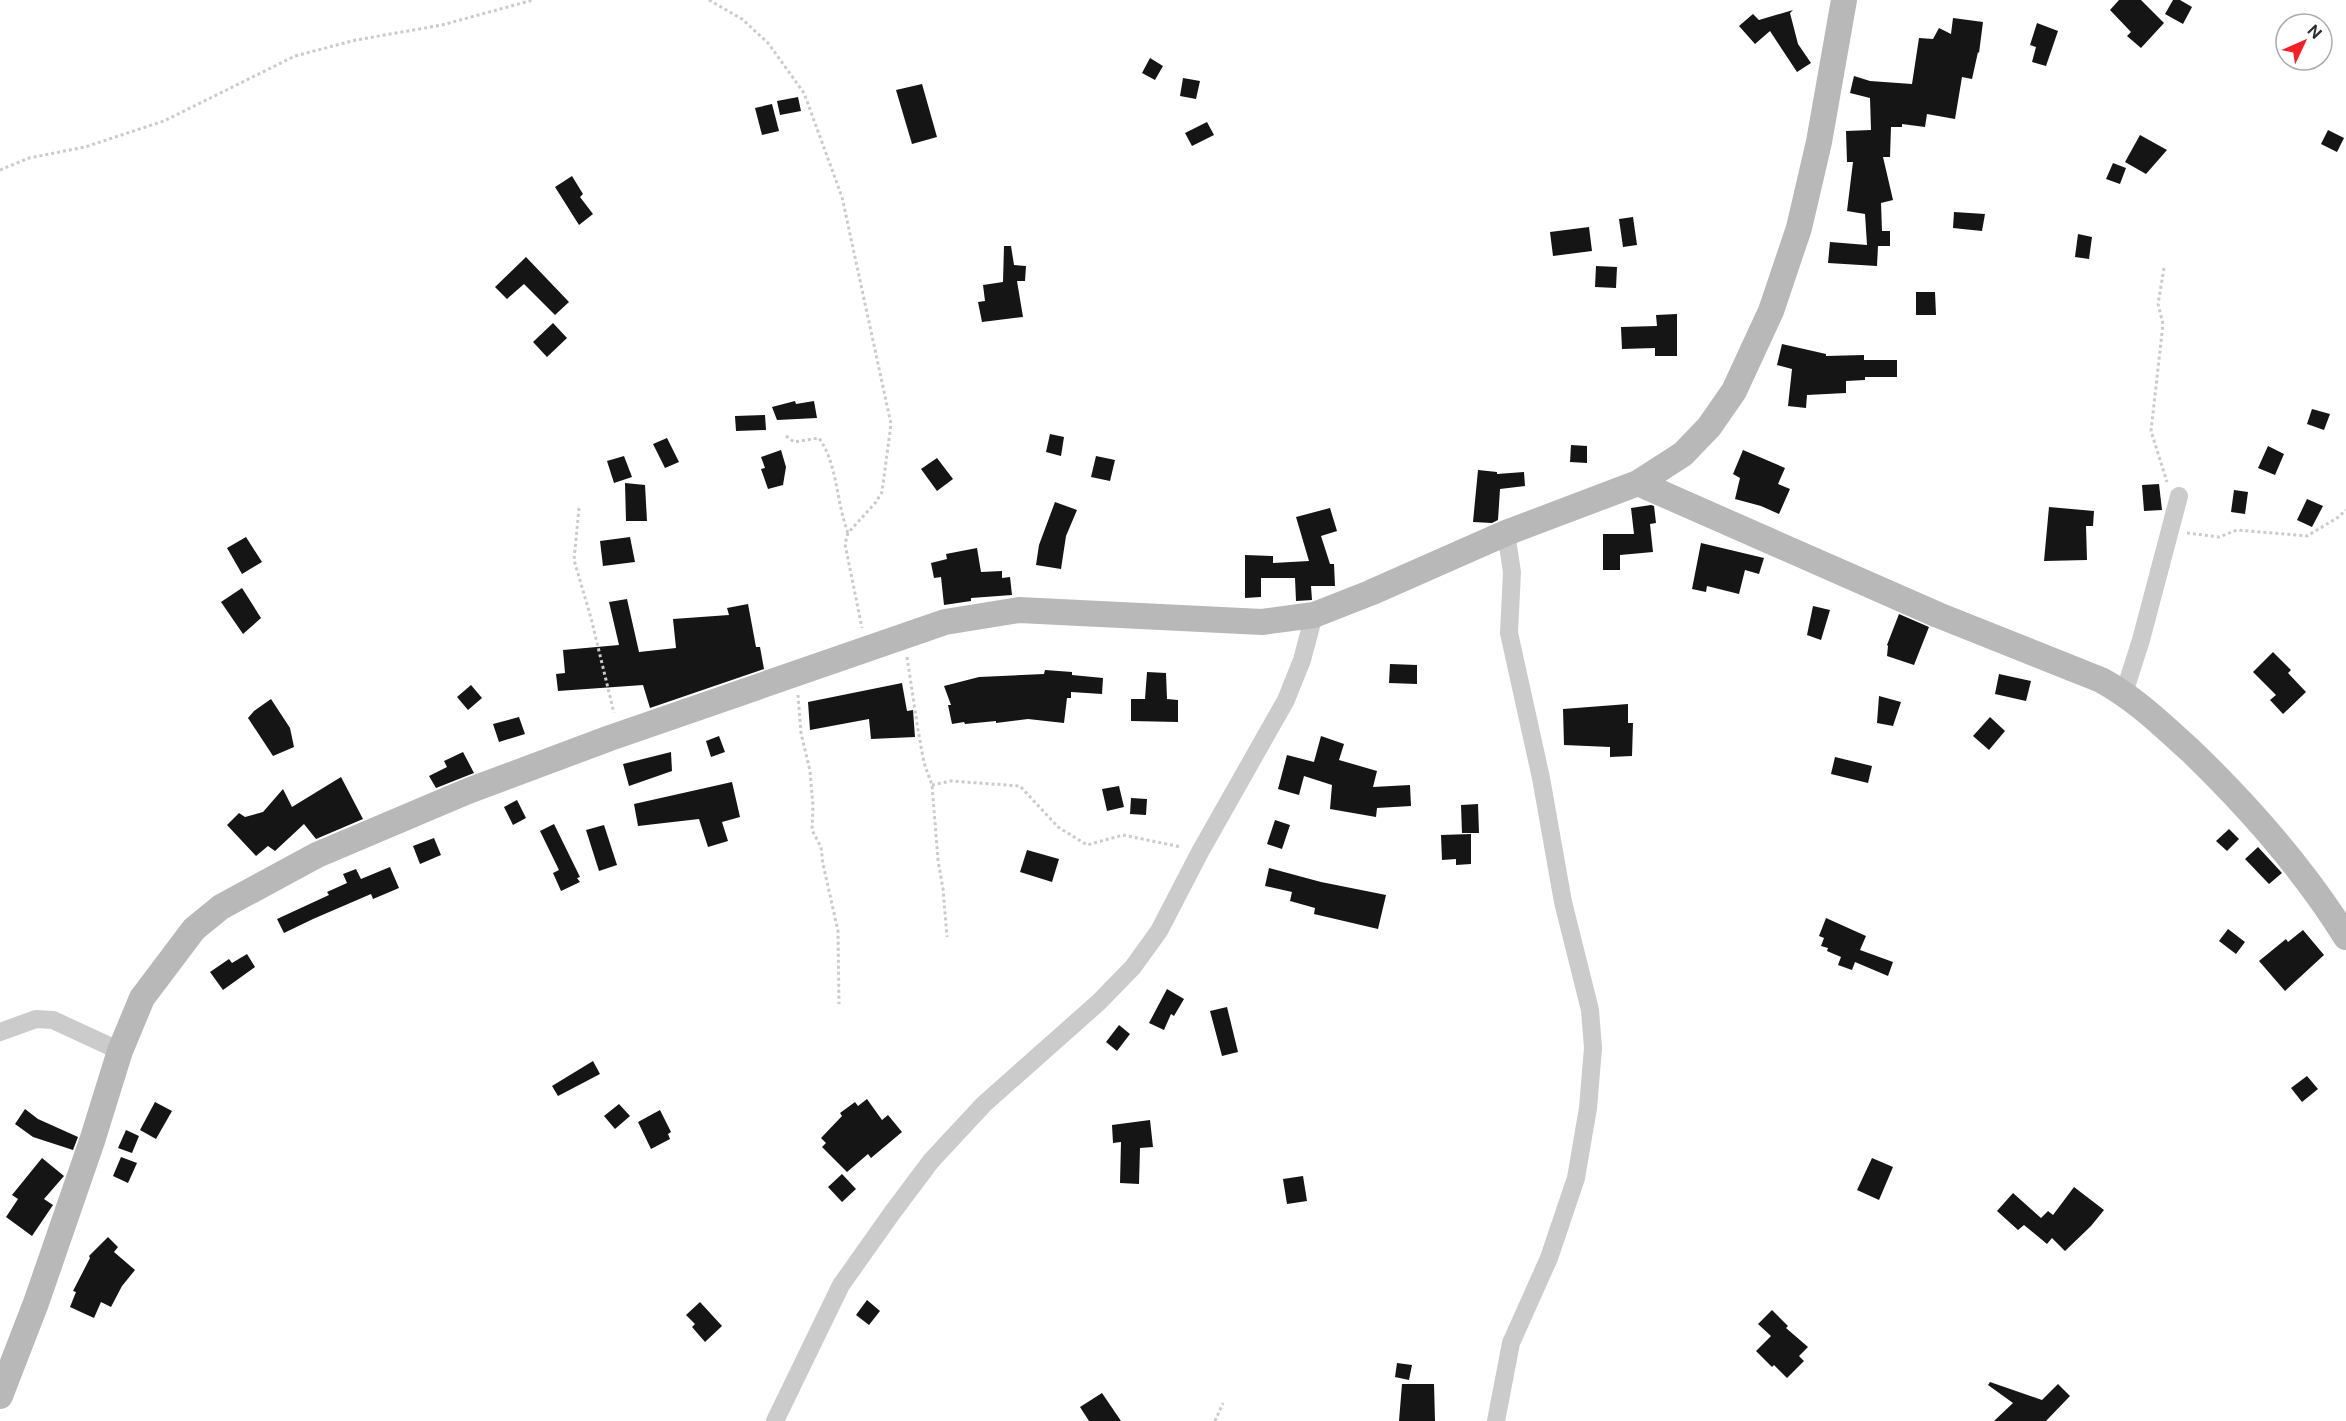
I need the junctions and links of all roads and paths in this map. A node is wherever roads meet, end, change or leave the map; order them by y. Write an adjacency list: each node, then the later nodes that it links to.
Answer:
1 (533, 0): 4 (path)
2 (710, 0): 12 (path)
3 (1844, 0): 7 (main road)
4 (0, 170)
5 (2164, 268): 8 (path)
6 (786, 436): 12 (path)
7 (1638, 483): 13 (main road); 18 (main road)
8 (2178, 501): 11 (street)
9 (579, 508): 19 (path)
10 (2346, 510): 11 (path)
11 (2170, 531): 18 (street)
12 (848, 533): 16 (path)
13 (1506, 533): 14 (main road); 31 (street)
14 (1314, 615): 15 (main road); 21 (street)
15 (905, 637): 16 (main road); 20 (path)
16 (867, 651): 17 (main road)
17 (796, 675): 19 (main road); 24 (path)
18 (2124, 693): 23 (main road)
19 (610, 738): 26 (main road)
20 (932, 785): 21 (path); 22 (path)
21 (1200, 852): 29 (street)
22 (947, 937)
23 (2346, 938)
24 (839, 1004)
25 (0, 1032): 26 (street)
26 (120, 1051): 27 (main road)
27 (0, 1396)
28 (1223, 1403): 30 (path)
29 (775, 1421)
30 (1215, 1421)
31 (1496, 1421)

